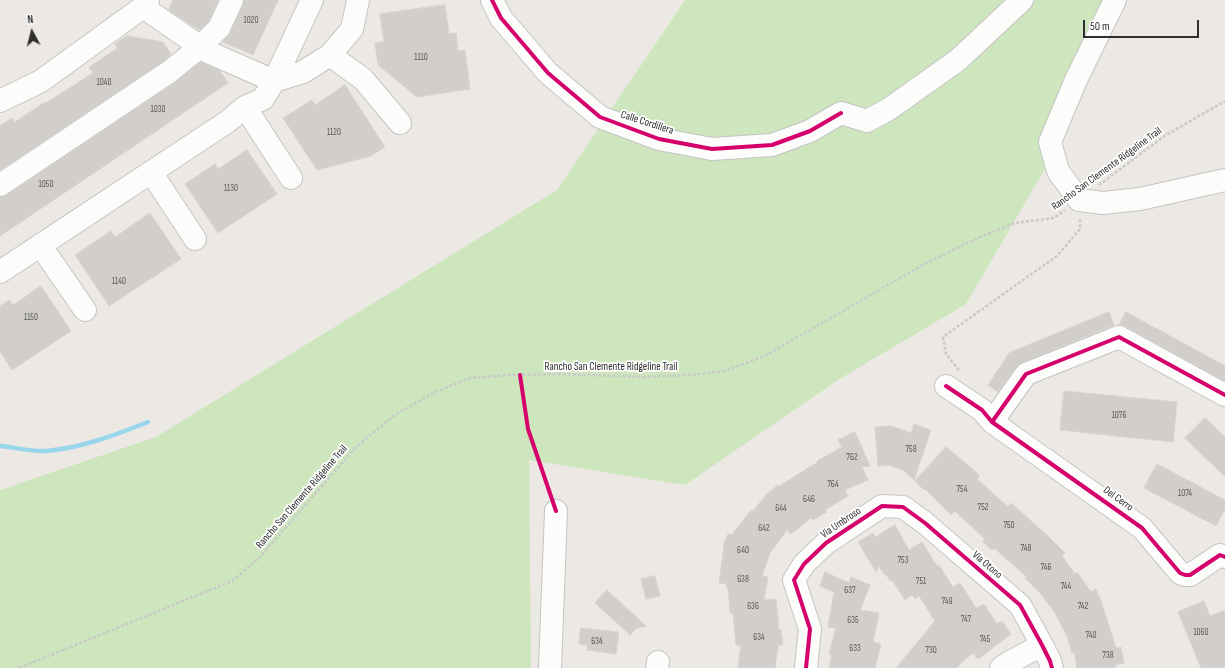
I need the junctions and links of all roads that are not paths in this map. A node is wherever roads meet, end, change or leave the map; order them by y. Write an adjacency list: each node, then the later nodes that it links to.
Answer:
1 (232, 0): 8 (street)
2 (312, 0): 10 (street)
3 (358, 0): 9 (street)
4 (492, 0): 5 (street, Calle Cordillera)
5 (1022, 0)
6 (1114, 0): 16 (street)
7 (146, 4): 8 (street); 11 (street)
8 (200, 47): 10 (street); 17 (street)
9 (330, 55): 10 (street); 13 (street)
10 (274, 81): 12 (street)
11 (0, 101)
12 (245, 107): 14 (street); 15 (street)
13 (400, 123)
14 (151, 172): 18 (street); 19 (street)
15 (292, 178)
16 (1225, 180)
17 (0, 185)
18 (195, 239)
19 (40, 245): 20 (street); 21 (street)
20 (0, 272)
21 (85, 310)
22 (952, 378): 24 (street, Del Cerro)
23 (1225, 396): 24 (street)
24 (992, 422): 27 (street, Del Cerro)
25 (882, 506): 28 (street, Via Otono); 30 (street, Via Umbroso)
26 (556, 510): 29 (street)
27 (1225, 557)
28 (1042, 645): 31 (street); 32 (street, Via Otono)
29 (550, 668)
30 (806, 668)
31 (1001, 668)
32 (1052, 668)

